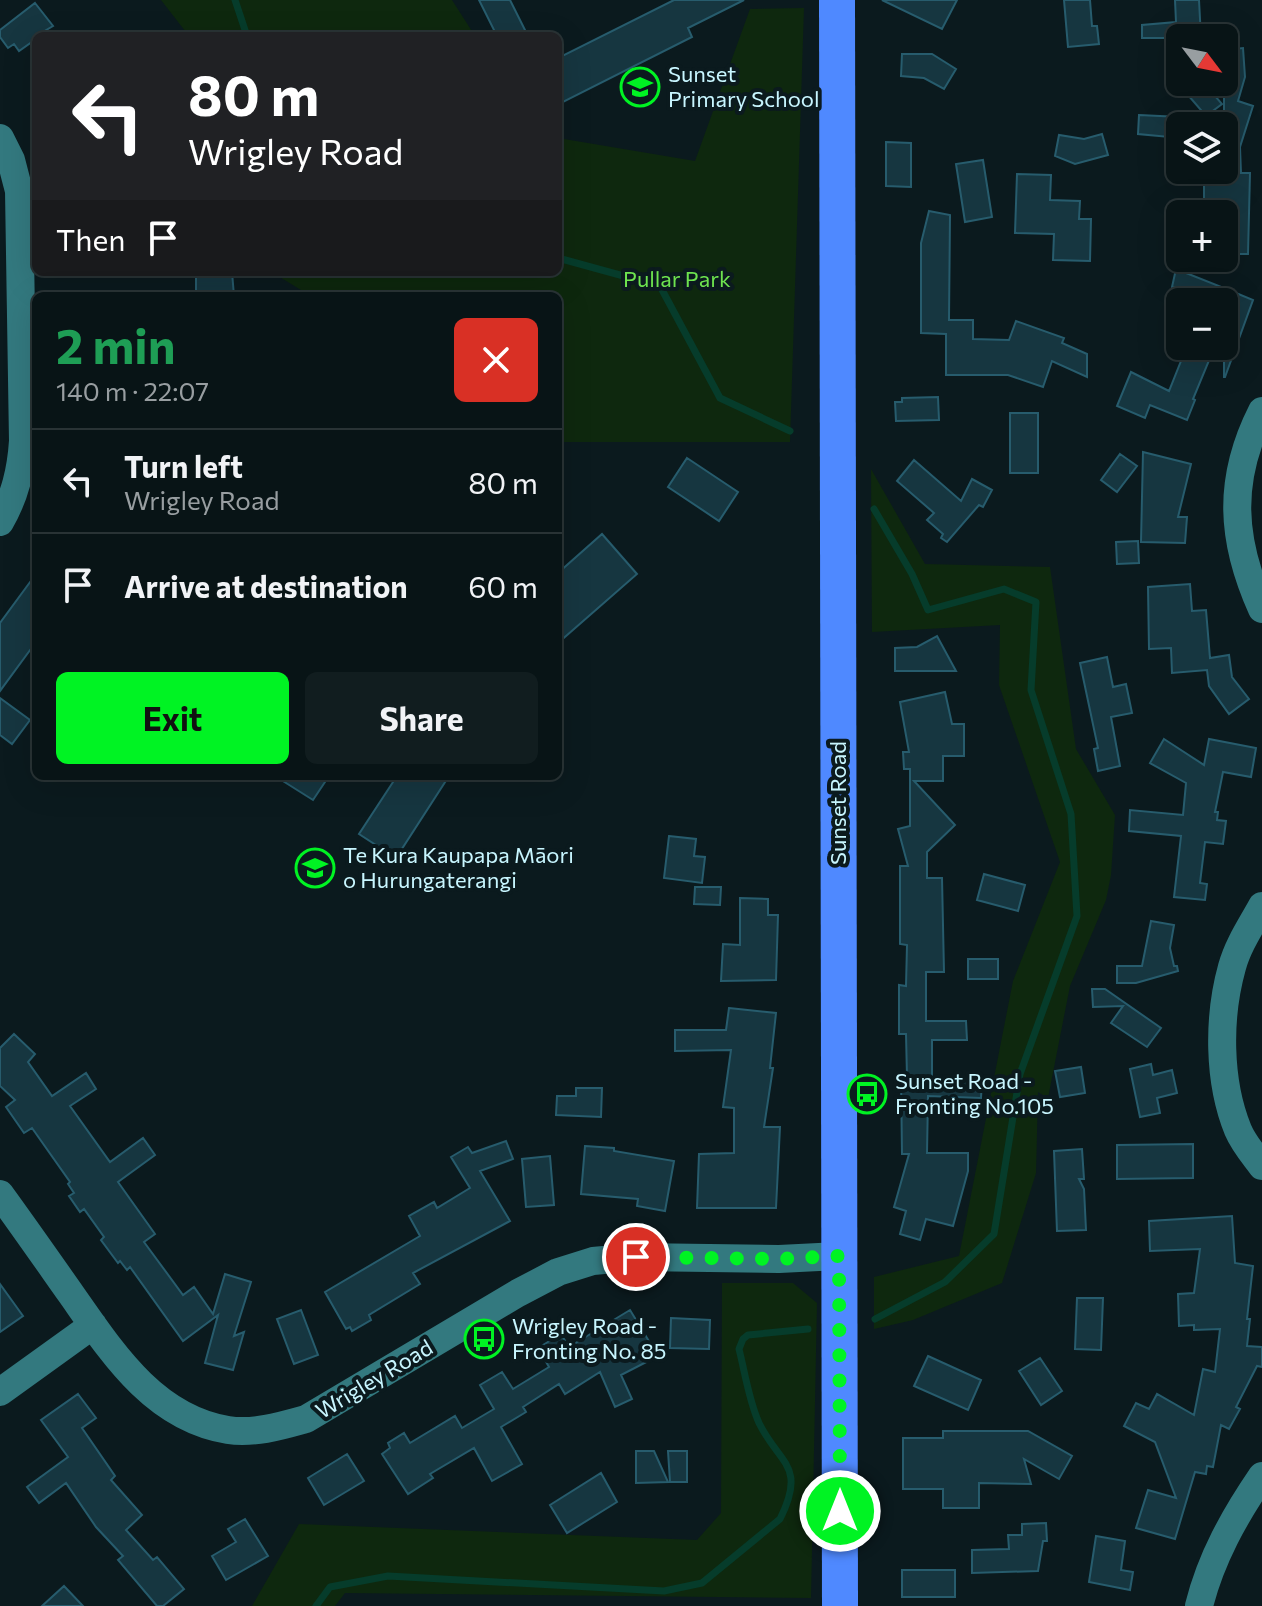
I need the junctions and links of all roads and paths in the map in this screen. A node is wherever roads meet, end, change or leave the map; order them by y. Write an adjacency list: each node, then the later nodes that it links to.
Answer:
1 (837, 0): 9 (main road, Sunset Road)
2 (0, 138): 4 (street)
3 (1262, 411): 5 (street)
4 (0, 522)
5 (1262, 609)
6 (1262, 906): 7 (street)
7 (1262, 1166)
8 (0, 1194): 10 (street, Wrigley Road)
9 (839, 1256): 10 (street, Wrigley Road); 13 (main road, Sunset Road)
10 (93, 1325): 11 (street)
11 (0, 1392)
12 (1262, 1476): 14 (street)
13 (840, 1606)
14 (1199, 1606)

